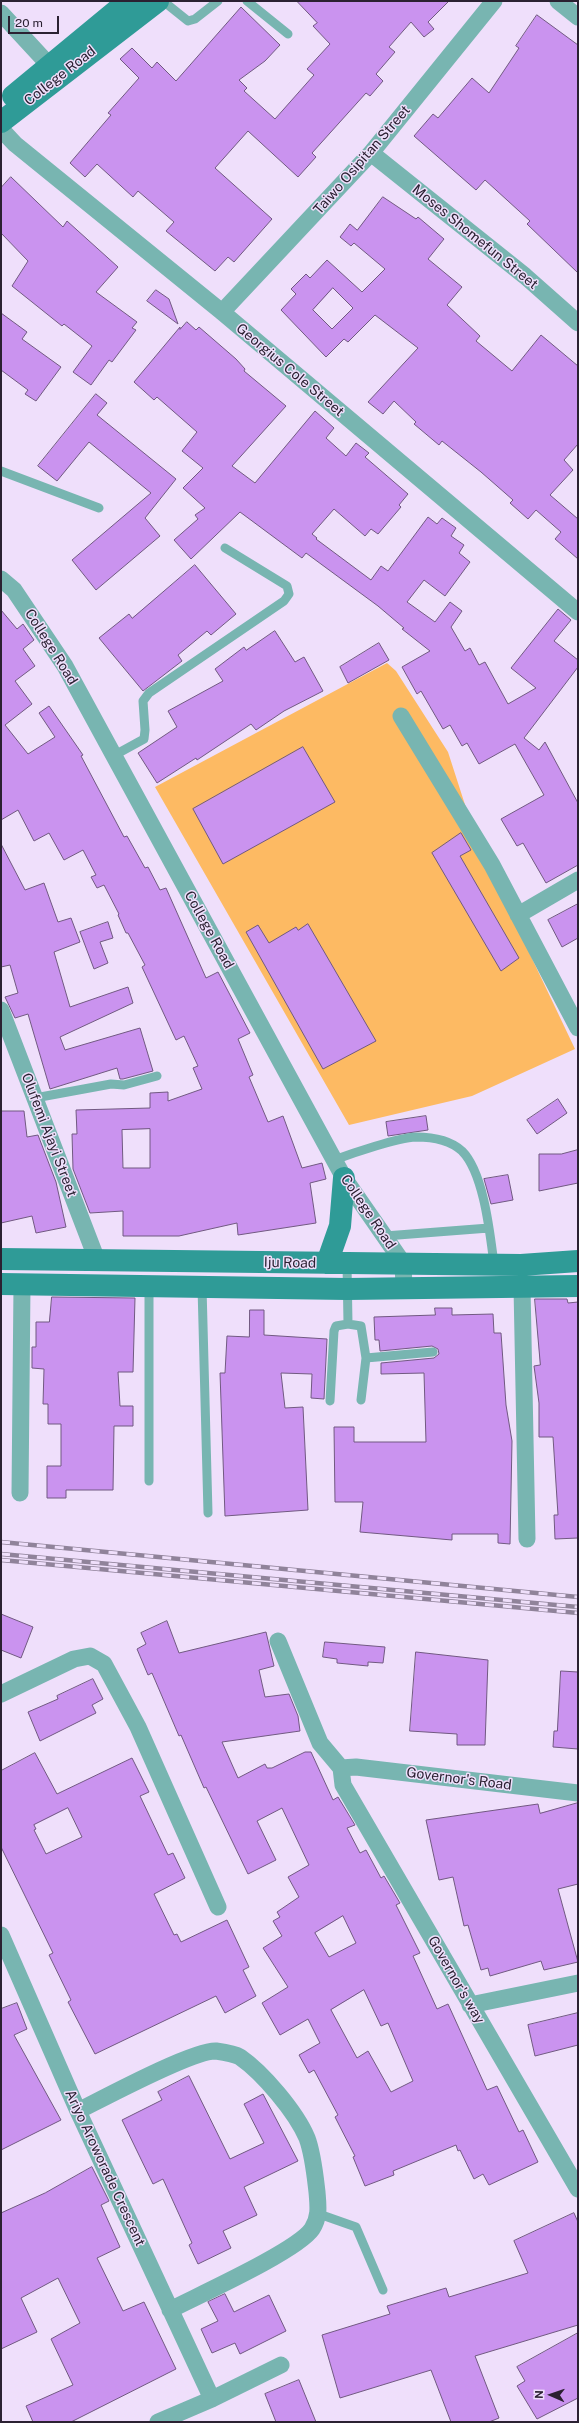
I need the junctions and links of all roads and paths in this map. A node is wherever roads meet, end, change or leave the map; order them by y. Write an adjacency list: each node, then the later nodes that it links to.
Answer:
1 (128, 1): 11 (main road, College Road)
2 (158, 1): 13 (main road, College Road)
3 (163, 1): 4 (lane)
4 (218, 1)
5 (247, 1): 10 (lane)
6 (494, 1): 15 (street, Taiwo Osipitan Street)
7 (558, 1): 9 (street)
8 (1, 13): 11 (street)
9 (578, 17)
10 (288, 34)
11 (49, 65): 12 (main road, College Road)
12 (1, 106)
13 (1, 122)
14 (1, 129): 16 (street, Georgius Cole Street)
15 (372, 153): 16 (street, Taiwo Osipitan Street); 17 (street, Moses Shomefun Street)
16 (222, 312): 22 (street, Georgius Cole Street)
17 (578, 323)
18 (1, 471): 19 (lane)
19 (99, 508)
20 (225, 548): 24 (lane)
21 (1, 579): 24 (street, College Road)
22 (578, 612)
23 (400, 716): 26 (street)
24 (113, 756): 31 (street, College Road)
25 (578, 880): 26 (street)
26 (518, 915): 28 (street)
27 (1, 1010): 30 (street, Olufemi Ajayi Street)
28 (578, 1028)
29 (157, 1076): 30 (lane)
30 (35, 1098): 35 (street, Olufemi Ajayi Street)
31 (339, 1169): 32 (lane); 33 (street, College Road); 37 (main road)
32 (489, 1228): 33 (lane); 39 (lane)
33 (385, 1236): 38 (street, College Road)
34 (1, 1259): 35 (main road, Iju Road)
35 (97, 1260): 37 (main road, Iju Road)
36 (578, 1261): 39 (main road, Iju Road)
37 (337, 1263): 38 (main road, Iju Road); 47 (lane)
38 (402, 1263): 39 (main road, Iju Road); 45 (street, College Road)
39 (494, 1264)
40 (1, 1284): 41 (main road, Iju Road)
41 (22, 1285): 42 (main road, Iju Road); 54 (street)
42 (149, 1286): 44 (main road, Iju Road); 53 (lane)
43 (578, 1286): 46 (main road, Iju Road)
44 (202, 1287): 47 (main road, Iju Road); 55 (lane)
45 (404, 1287): 46 (main road, Iju Road); 47 (main road, Iju Road)
46 (522, 1287): 56 (street)
47 (347, 1289): 48 (lane)
48 (348, 1324): 50 (lane); 51 (lane)
49 (433, 1352): 50 (lane)
50 (366, 1358): 52 (lane)
51 (330, 1400)
52 (361, 1400)
53 (149, 1481)
54 (20, 1493)
55 (208, 1513)
56 (527, 1539)
57 (278, 1641): 59 (street)
58 (1, 1694): 61 (street)
59 (341, 1768): 60 (street, Governor's Road); 64 (street, Governor's way)
60 (578, 1793)
61 (218, 1907)
62 (1, 1935): 65 (street, Ariyo Aroworade Crescent)
63 (578, 1983): 64 (street)
64 (470, 2005): 66 (street, Governor's way)
65 (78, 2111): 67 (street); 69 (street, Ariyo Aroworade Crescent)
66 (578, 2189)
67 (319, 2214): 68 (lane); 69 (street)
68 (383, 2290)
69 (170, 2310): 71 (street, Ariyo Aroworade Crescent)
70 (281, 2365): 71 (street)
71 (212, 2399): 72 (street)
72 (158, 2422)

